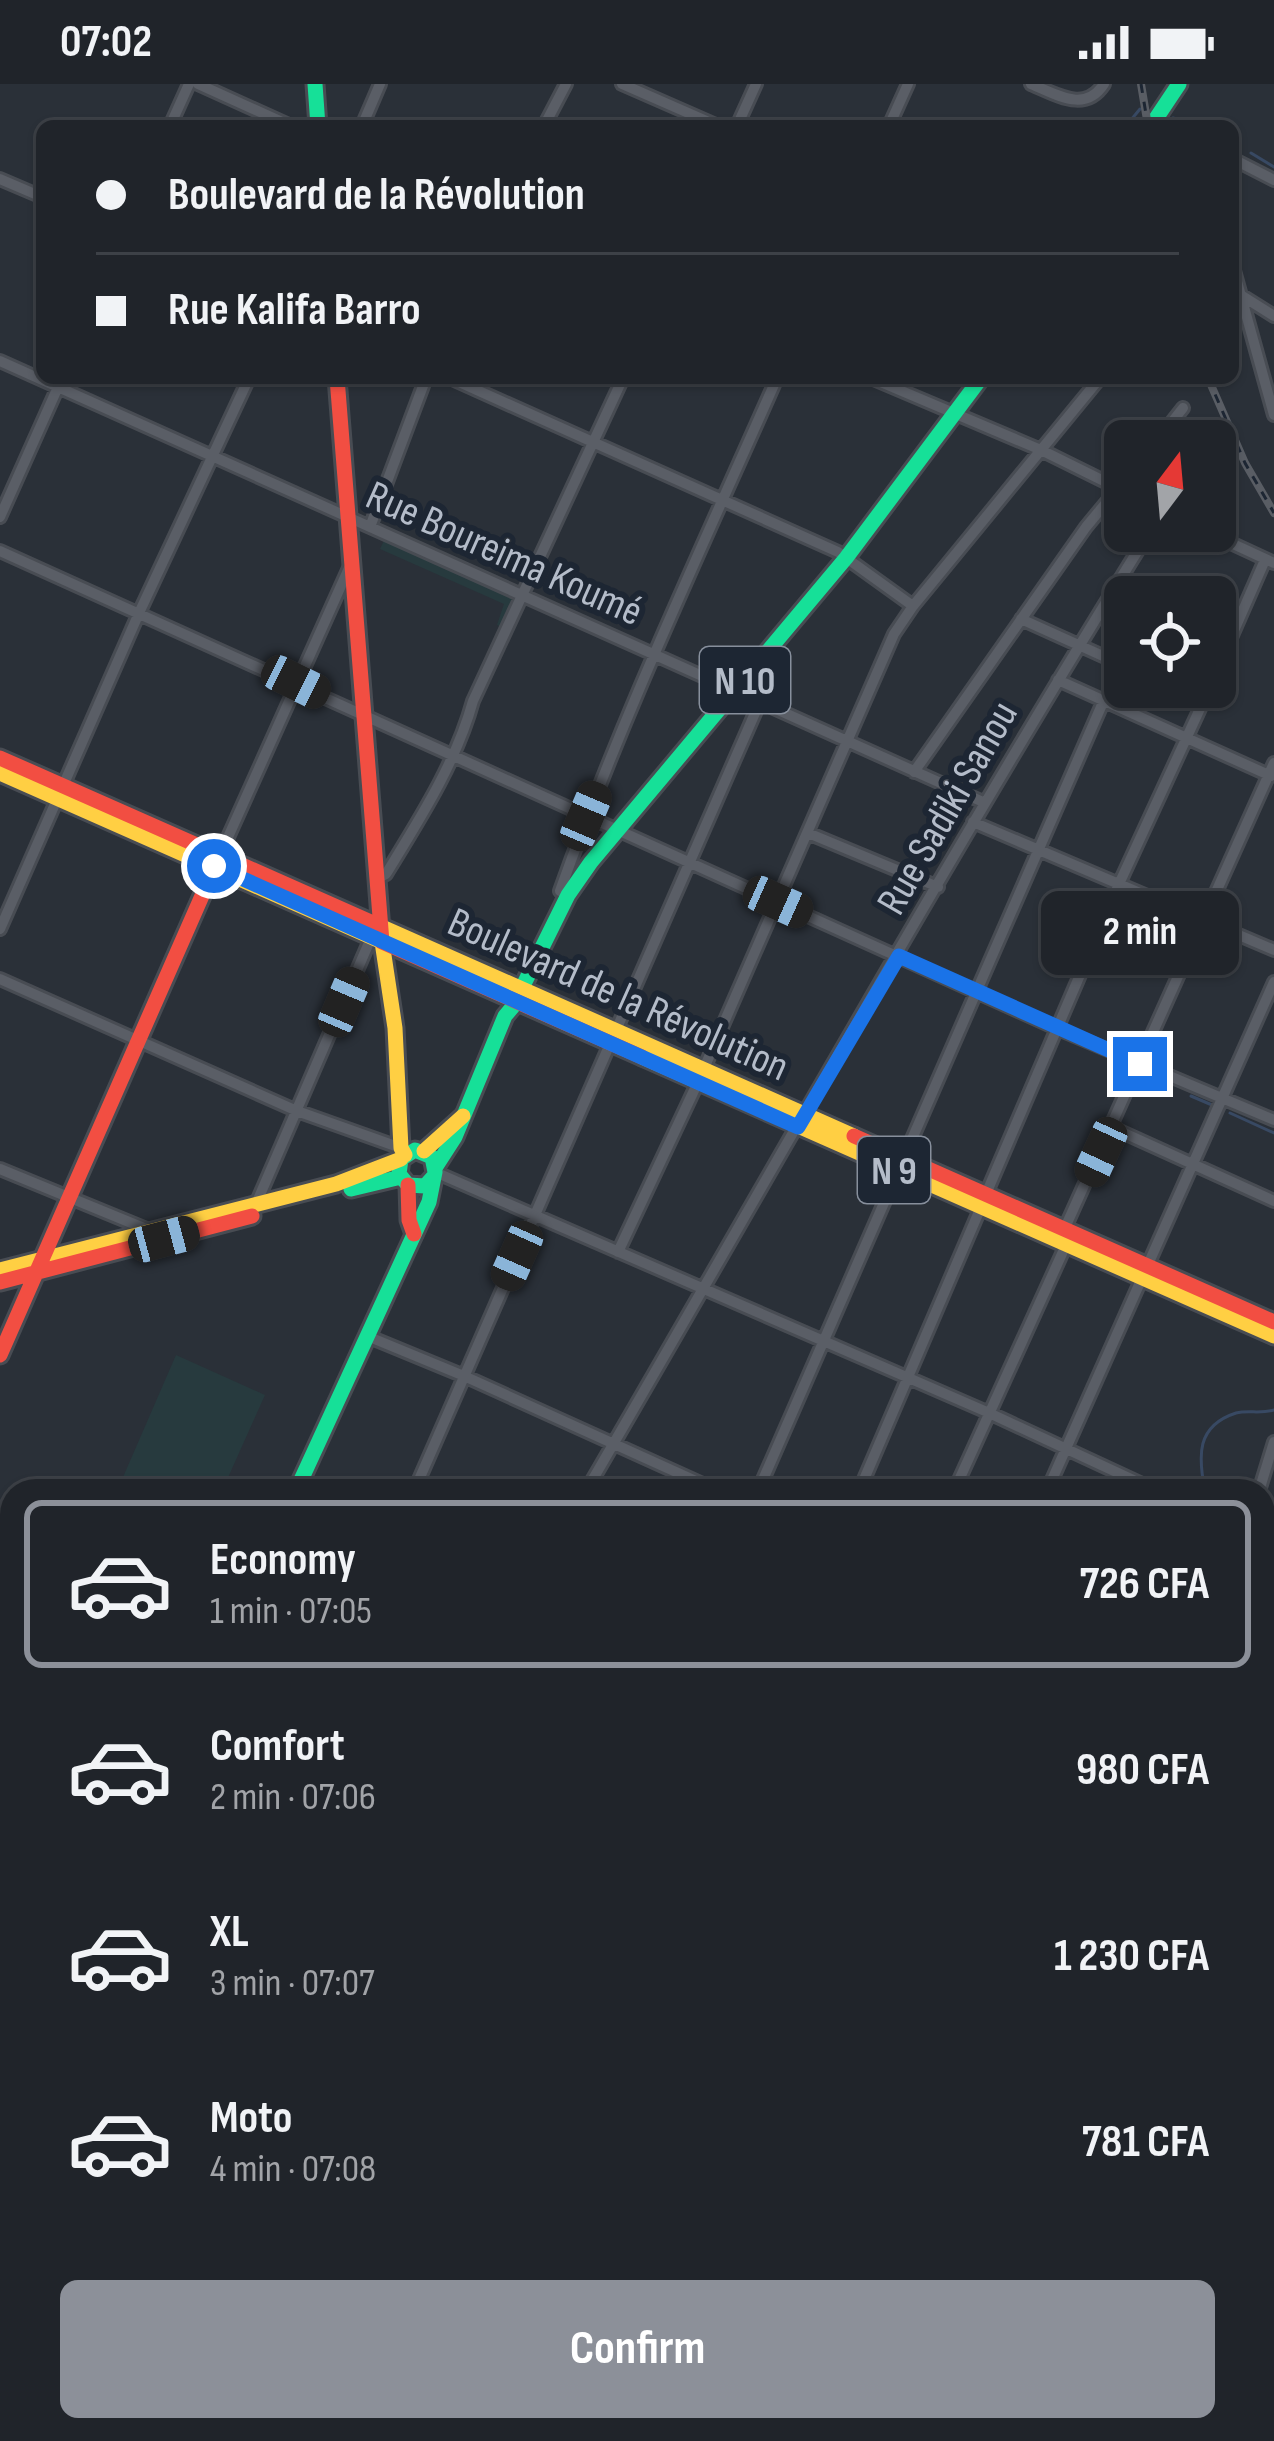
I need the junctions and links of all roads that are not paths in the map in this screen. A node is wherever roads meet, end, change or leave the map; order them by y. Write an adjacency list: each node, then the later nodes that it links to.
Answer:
1 (189, 84): 13 (street)
2 (198, 84): 14 (street)
3 (319, 84): 15 (main road)
4 (380, 84): 16 (street)
5 (566, 84): 17 (street)
6 (622, 84): 18 (street)
7 (756, 84): 19 (street)
8 (908, 84): 20 (street)
9 (1031, 84): 10 (street)
10 (1104, 84)
11 (1168, 84): 21 (main road)
12 (1179, 84): 22 (main road)
13 (173, 120)
14 (278, 120)
15 (322, 120)
16 (365, 120)
17 (547, 120)
18 (704, 120)
19 (740, 120)
20 (893, 120)
21 (1145, 120)
22 (1155, 120)
23 (1239, 162): 25 (street)
24 (0, 179): 26 (street)
25 (1274, 180)
26 (36, 194)
27 (1239, 293): 28 (street); 45 (street)
28 (1274, 316)
29 (0, 361): 30 (street, Rue Boureima Koumé)
30 (36, 374)
31 (60, 384): 53 (street)
32 (62, 384): 49 (street, Rue Boureima Koumé)
33 (246, 384): 49 (street)
34 (342, 384): 54 (main road)
35 (424, 384): 54 (street)
36 (463, 384): 47 (street)
37 (620, 384): 47 (street)
38 (774, 384): 51 (street)
39 (885, 384): 44 (street)
40 (967, 384): 44 (main road, N 10)
41 (976, 384): 44 (main road, N 10)
42 (1095, 384): 48 (street)
43 (1183, 408): 46 (street)
44 (952, 413): 48 (street); 58 (main road, N 10)
45 (1274, 415)
46 (1173, 420)
47 (593, 444): 51 (street); 61 (street)
48 (1041, 450): 50 (street); 62 (street)
49 (213, 458): 54 (street, Rue Boureima Koumé); 63 (street)
50 (1104, 478)
51 (723, 500): 58 (street); 67 (street)
52 (1104, 507): 64 (street)
53 (0, 518)
54 (358, 522): 59 (main road); 61 (street, Rue Boureima Koumé)
55 (1236, 546): 60 (street)
56 (0, 551): 63 (street)
57 (1137, 552): 66 (street, Rue Sadiki Sanou)
58 (842, 555): 62 (street); 71 (main road, N 10)
59 (354, 556): 70 (street); 76 (main road)
60 (1269, 561): 65 (street)
61 (524, 597): 67 (street, Rue Boureima Koumé); 79 (street)
62 (913, 605): 78 (street)
63 (139, 613): 70 (street); 84 (street)
64 (1022, 619): 66 (street); 81 (street)
65 (1236, 630)
66 (1079, 644): 68 (street); 69 (street, Rue Sadiki Sanou)
67 (654, 655): 71 (street, Rue Boureima Koumé); 86 (street)
68 (1104, 656)
69 (1058, 680): 72 (street); 85 (street, Rue Sadiki Sanou)
70 (296, 682): 76 (street); 91 (street)
71 (731, 690): 73 (street, Rue Boureima Koumé); 88 (main road, N 10)
72 (1104, 700): 90 (street)
73 (759, 704): 78 (street, Rue Boureima Koumé); 92 (street)
74 (1122, 708): 77 (street)
75 (1200, 708): 77 (street)
76 (367, 716): 79 (street); 93 (main road)
77 (1186, 737): 82 (street); 94 (street)
78 (846, 741): 81 (street, Rue Boureima Koumé); 89 (street)
79 (451, 752): 86 (street); 93 (street)
80 (0, 758): 84 (main road, Boulevard de la Révolution)
81 (914, 772): 85 (street, Rue Boureima Koumé)
82 (1272, 772): 98 (street)
83 (0, 773): 84 (main road, Boulevard de la Révolution)
84 (62, 792): 91 (main road, Boulevard de la Révolution); 99 (street)
85 (983, 802): 87 (street, Rue Sadiki Sanou)
86 (586, 816): 88 (street); 96 (street)
87 (973, 822): 90 (street); 95 (street, Rue Sadiki Sanou)
88 (612, 829): 92 (street); 96 (main road, N 10); 106 (main road, N 10)
89 (808, 832): 95 (street); 97 (street)
90 (1038, 851): 94 (street); 105 (street)
91 (217, 861): 100 (main road, Boulevard de la Révolution); 109 (main road)
92 (688, 862): 97 (street); 108 (street)
93 (381, 877): 100 (main road)
94 (1119, 884): 98 (street); 107 (street)
95 (938, 887): 102 (street, Rue Sadiki Sanou)
96 (560, 891): 106 (main road, N 10)
97 (778, 902): 102 (street); 111 (street)
98 (1204, 920): 101 (street); 110 (street)
99 (0, 928)
100 (384, 937): 106 (main road, Boulevard de la Révolution / N 9); 113 (street); 118 (main road)
101 (1274, 950)
102 (899, 956): 105 (street); 116 (street, Rue Sadiki Sanou)
103 (0, 979): 109 (street)
104 (1274, 982): 112 (street)
105 (978, 993): 107 (street); 120 (street)
106 (512, 998): 108 (main road, Boulevard de la Révolution / N 9); 114 (main road, N 10)
107 (1058, 1029): 110 (street); 125 (street)
108 (615, 1038): 111 (main road, Boulevard de la Révolution / N 9); 128 (street)
109 (135, 1040): 113 (street); 124 (main road)
110 (1140, 1064): 112 (street); 117 (street)
111 (701, 1075): 116 (main road, Boulevard de la Révolution / N 9); 132 (street)
112 (1222, 1096): 115 (street); 119 (street)
113 (297, 1112): 118 (street); 127 (street)
114 (466, 1114): 118 (main road, N 10); 122 (main road, N 10)
115 (1274, 1120)
116 (802, 1121): 120 (main road, Boulevard de la Révolution / N 9); 137 (street, Rue Sadiki Sanou)
117 (1113, 1128): 119 (street); 131 (street)
118 (409, 1153): 122 (main road); 123 (main road); 127 (main road)
119 (1191, 1162): 126 (street); 135 (street)
120 (901, 1166): 125 (main road, Boulevard de la Révolution / N 9); 141 (street)
121 (0, 1169): 124 (street)
122 (435, 1172): 123 (main road); 128 (street); 130 (main road, N 10)
123 (405, 1181): 130 (main road); 133 (main road)
124 (70, 1198): 129 (street); 133 (main road)
125 (983, 1201): 131 (main road, Boulevard de la Révolution / N 9); 144 (street)
126 (1274, 1201)
127 (256, 1204): 129 (main road)
128 (534, 1216): 132 (street); 143 (street)
129 (152, 1231): 133 (main road)
130 (414, 1234): 139 (main road, N 10)
131 (1065, 1238): 135 (main road, Boulevard de la Révolution / N 9); 145 (street)
132 (619, 1252): 137 (street)
133 (38, 1266): 134 (main road); 136 (main road); 142 (main road)
134 (0, 1270)
135 (1144, 1273): 138 (main road, Boulevard de la Révolution / N 9); 140 (main road, Boulevard de la Révolution / N 9); 148 (street)
136 (0, 1282)
137 (703, 1290): 141 (street); 146 (street, Rue Sadiki Sanou)
138 (1274, 1322)
139 (367, 1336): 143 (street); 149 (main road, N 10)
140 (1274, 1336)
141 (822, 1342): 144 (street); 153 (street)
142 (0, 1355)
143 (464, 1376): 146 (street); 150 (street)
144 (907, 1377): 145 (street); 154 (street)
145 (987, 1412): 148 (street); 155 (street)
146 (615, 1442): 151 (street, Rue Sadiki Sanou); 152 (street)
147 (1274, 1442): 158 (street)
148 (1066, 1447): 156 (street); 157 (street)
149 (302, 1479)
150 (419, 1479)
151 (593, 1479)
152 (693, 1479)
153 (763, 1479)
154 (864, 1479)
155 (959, 1479)
156 (1052, 1479)
157 (1132, 1479)
158 (1263, 1479)

